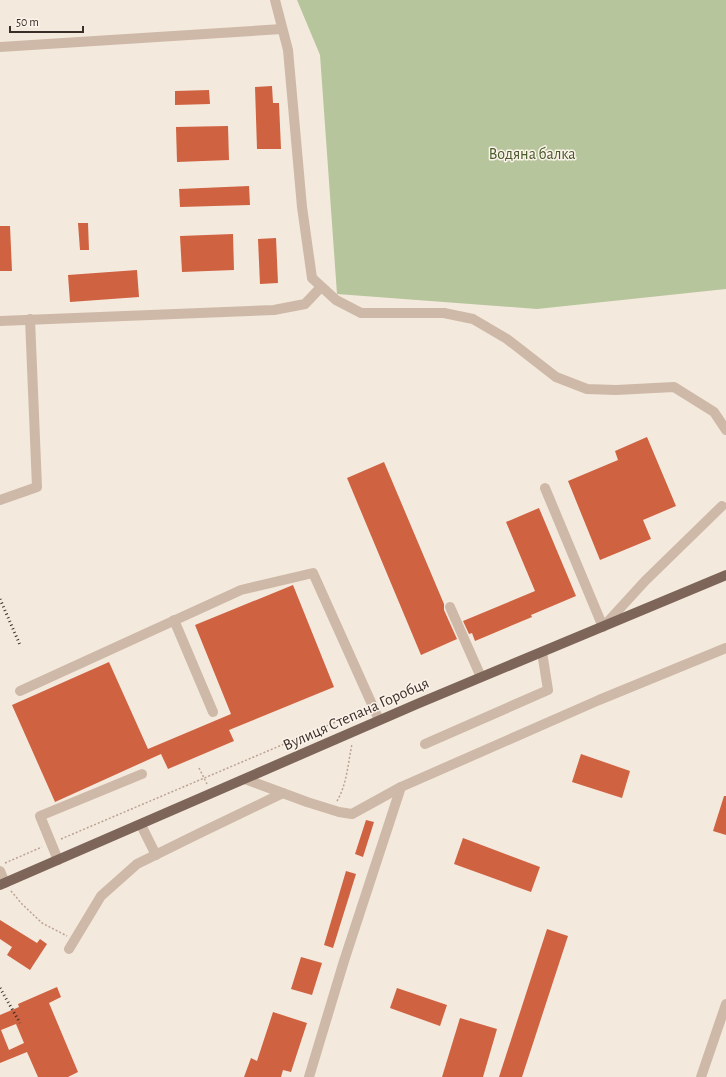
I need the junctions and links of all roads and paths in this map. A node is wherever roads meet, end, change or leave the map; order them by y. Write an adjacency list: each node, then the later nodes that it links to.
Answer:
1 (275, 0): 2 (lane)
2 (282, 29): 3 (lane); 4 (lane)
3 (0, 47)
4 (322, 287): 5 (lane); 7 (lane)
5 (30, 320): 6 (lane); 9 (lane)
6 (0, 321)
7 (726, 430)
8 (545, 488): 14 (lane)
9 (0, 500)
10 (724, 505): 14 (lane)
11 (726, 575): 14 (main road, Вулиця Степана Горобця)
12 (450, 607): 17 (lane)
13 (174, 620): 18 (lane); 19 (lane); 20 (lane)
14 (603, 627): 16 (main road, Вулиця Степана Горобця)
15 (726, 648): 28 (lane)
16 (542, 652): 17 (main road, Вулиця Степана Горобця); 23 (lane)
17 (481, 677): 21 (main road, Вулиця Степана Горобця)
18 (20, 691)
19 (373, 706): 21 (lane); 26 (path)
20 (213, 712)
21 (379, 720): 27 (main road, Вулиця Степана Горобця)
22 (348, 742): 31 (path)
23 (425, 744)
24 (199, 768): 26 (path)
25 (142, 774): 33 (lane)
26 (204, 778): 30 (path); 33 (path)
27 (245, 779): 29 (lane); 30 (main road, Вулиця Степана Горобця)
28 (401, 787): 31 (lane); 42 (lane)
29 (283, 793): 31 (lane); 34 (lane)
30 (212, 794): 32 (main road, Вулиця Степана Горобця)
31 (332, 810)
32 (141, 825): 34 (lane); 35 (main road, Вулиця Степана Горобця)
33 (51, 843): 35 (lane); 36 (path)
34 (156, 855): 39 (lane)
35 (58, 860): 38 (main road, Вулиця Степана Горобця)
36 (0, 865)
37 (0, 872): 38 (lane)
38 (2, 884): 39 (path)
39 (74, 940): 40 (lane)
40 (69, 949)
41 (726, 1004): 43 (lane)
42 (309, 1077)
43 (701, 1077)

